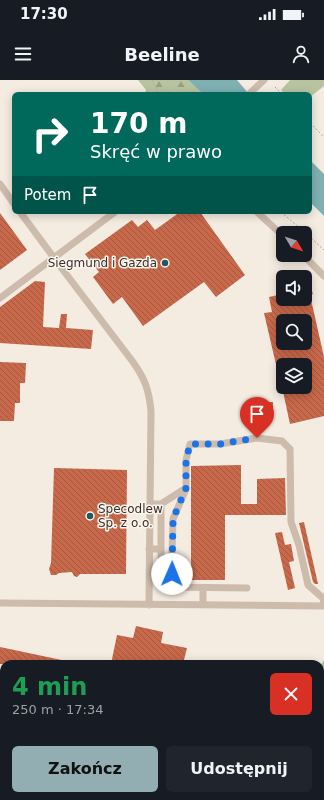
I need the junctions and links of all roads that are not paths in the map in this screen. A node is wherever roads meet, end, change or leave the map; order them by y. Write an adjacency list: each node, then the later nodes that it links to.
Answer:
1 (264, 80): 2 (street)
2 (251, 92)
3 (0, 184): 4 (street)
4 (12, 201)
5 (21, 214): 9 (street)
6 (112, 214): 9 (street)
7 (259, 214): 8 (street)
8 (276, 230)
9 (53, 257): 12 (street); 14 (street)
10 (310, 262): 11 (street)
11 (324, 276)
12 (0, 298)
13 (186, 488): 15 (street); 18 (street); 22 (street)
14 (150, 504): 15 (street); 16 (street)
15 (161, 504): 17 (street)
16 (149, 548): 17 (street); 23 (street)
17 (161, 549): 18 (street)
18 (171, 587): 19 (street)
19 (203, 588): 20 (street); 24 (street)
20 (247, 588)
21 (0, 602): 23 (street)
22 (324, 604): 24 (street)
23 (149, 605): 24 (street)
24 (203, 605)

